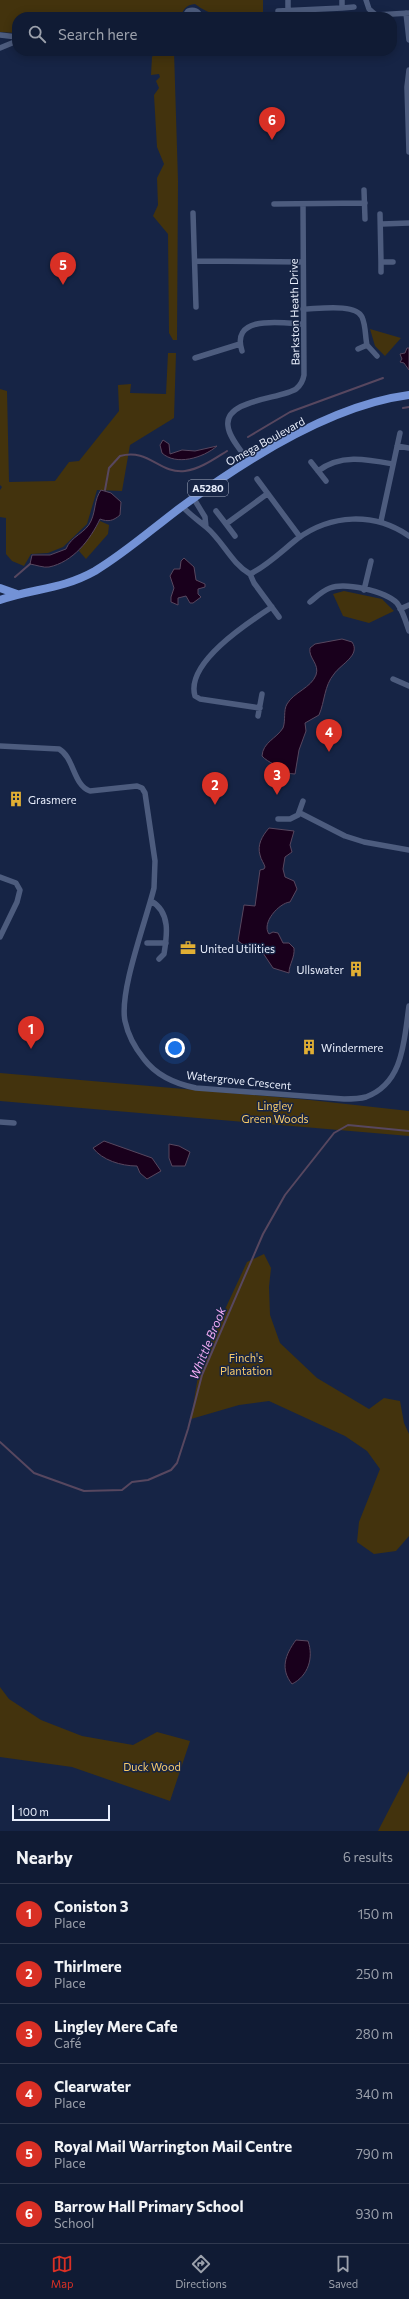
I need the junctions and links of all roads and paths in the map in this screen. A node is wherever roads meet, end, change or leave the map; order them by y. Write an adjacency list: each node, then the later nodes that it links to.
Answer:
1 (288, 0): 7 (street)
2 (342, 0): 5 (street)
3 (366, 0): 8 (street)
4 (354, 7): 5 (street)
5 (342, 8): 7 (street)
6 (278, 11): 7 (street)
7 (288, 11)
8 (372, 12)
9 (407, 13): 10 (street); 13 (street)
10 (397, 14)
11 (0, 35): 12 (street)
12 (12, 36)
13 (409, 40)
14 (12, 43): 15 (street)
15 (0, 48)
16 (409, 70): 17 (street)
17 (409, 152)
18 (364, 190): 19 (street)
19 (364, 203): 21 (street); 24 (street)
20 (274, 204): 21 (street)
21 (303, 204): 28 (street, Barkston Heath Drive)
22 (193, 213): 27 (street)
23 (380, 214): 26 (street)
24 (365, 219)
25 (409, 223): 26 (street)
26 (382, 224): 29 (street)
27 (195, 261): 28 (street); 32 (street)
28 (303, 262): 33 (street, Barkston Heath Drive)
29 (381, 262): 30 (street); 31 (street)
30 (393, 262)
31 (381, 272)
32 (196, 307)
33 (303, 309): 34 (street, Barkston Heath Drive); 36 (street)
34 (303, 324): 35 (street); 45 (street, Barkston Heath Drive)
35 (240, 344): 38 (street); 40 (street)
36 (367, 345): 37 (street); 39 (street)
37 (358, 349)
38 (242, 351)
39 (378, 356)
40 (195, 358)
41 (409, 395): 45 (main road, Omega Boulevard / A5280)
42 (400, 433): 43 (street)
43 (397, 446): 44 (street); 47 (street)
44 (409, 448)
45 (248, 461): 52 (main road, Omega Boulevard / A5280)
46 (311, 462): 48 (street)
47 (393, 464): 48 (street); 55 (street)
48 (318, 471): 50 (street)
49 (257, 479): 51 (street)
50 (326, 481)
51 (267, 494): 56 (street); 60 (street)
52 (194, 499): 53 (main road, Omega Boulevard / A5280); 57 (street)
53 (182, 507): 57 (street); 65 (main road, Omega Boulevard / A5280)
54 (216, 510): 56 (street)
55 (380, 521): 59 (street); 60 (street)
56 (226, 524): 58 (street)
57 (206, 527): 62 (street)
58 (235, 536)
59 (409, 536)
60 (300, 537): 62 (street)
61 (370, 561): 64 (street)
62 (250, 574): 69 (street)
63 (0, 588): 65 (main road, Omega Boulevard / A5280)
64 (364, 590): 67 (street); 70 (street)
65 (17, 594): 66 (main road, Omega Boulevard / A5280)
66 (0, 600)
67 (310, 602)
68 (409, 605): 70 (street)
69 (272, 607): 71 (street); 76 (street)
70 (400, 609): 72 (street)
71 (279, 617)
72 (409, 632)
73 (393, 679): 74 (street)
74 (409, 686)
75 (262, 694): 76 (street)
76 (260, 708): 77 (street)
77 (258, 716)
78 (0, 746): 84 (street, Watergrove Crescent)
79 (303, 801): 80 (street)
80 (300, 813): 81 (street); 82 (street)
81 (278, 819)
82 (409, 850)
83 (0, 877): 85 (street)
84 (150, 901): 87 (street); 89 (street, Watergrove Crescent)
85 (0, 937)
86 (147, 943): 87 (street)
87 (166, 943): 88 (street)
88 (159, 959)
89 (409, 1006)
90 (0, 1122): 91 (street)
91 (14, 1123)

